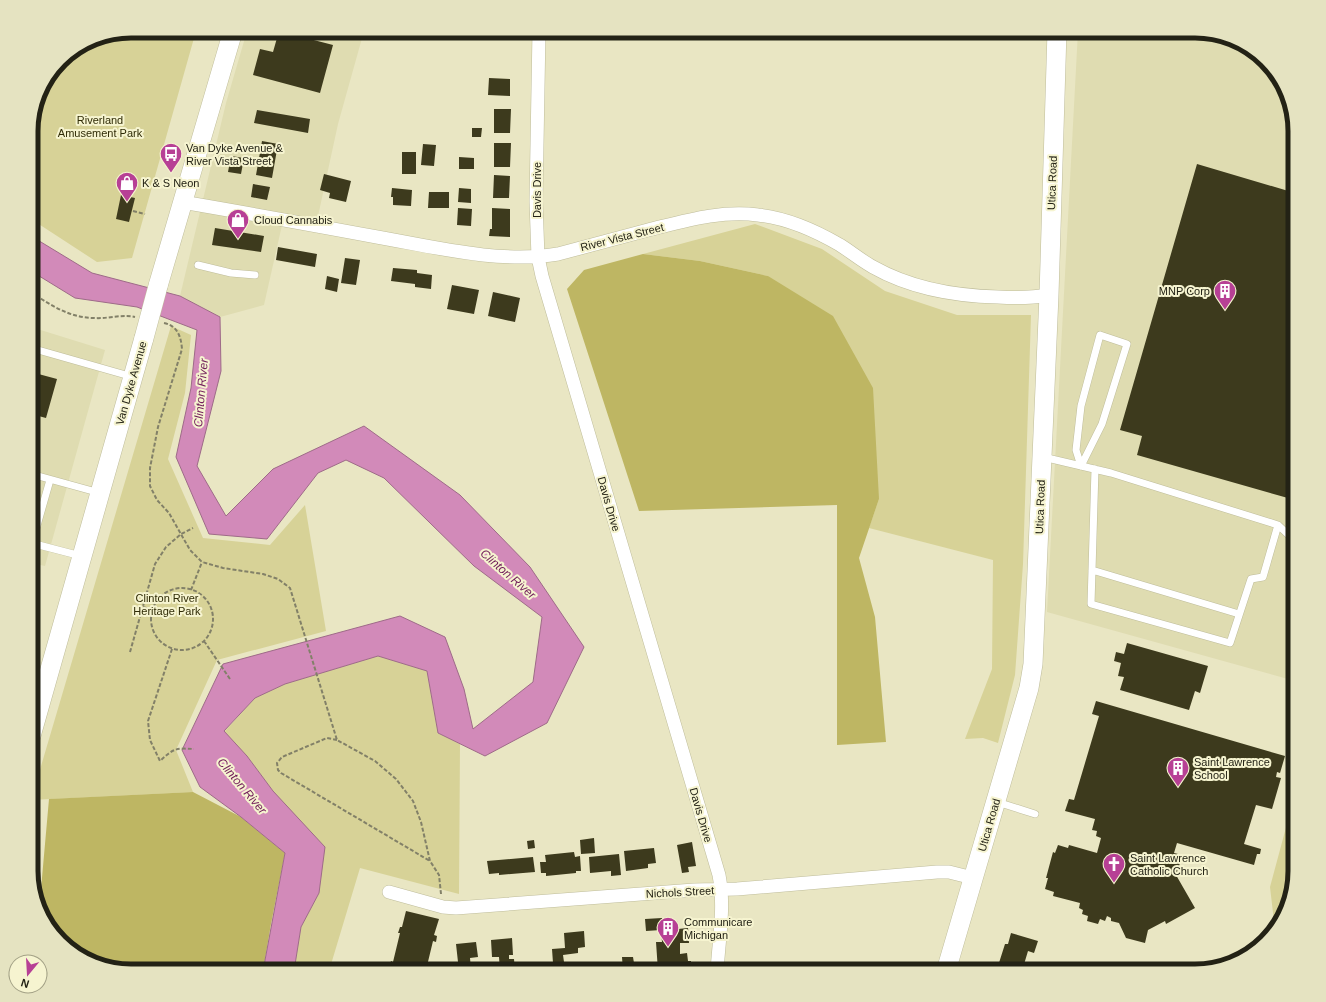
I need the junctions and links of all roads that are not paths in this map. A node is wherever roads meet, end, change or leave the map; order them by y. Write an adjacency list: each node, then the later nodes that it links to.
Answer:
1 (230, 38): 4 (street, Van Dyke Avenue)
2 (539, 38): 5 (street, Davis Drive)
3 (1057, 38): 8 (street, Utica Road)
4 (182, 202): 5 (street, River Vista Street); 10 (street, Van Dyke Avenue, bridge)
5 (538, 257): 8 (street, River Vista Street); 28 (street, Davis Drive)
6 (198, 265): 7 (lane)
7 (255, 275)
8 (1049, 295): 11 (street, Utica Road)
9 (38, 350): 10 (lane)
10 (133, 377): 16 (street, Van Dyke Avenue)
11 (1042, 457): 12 (lane); 25 (street, Utica Road)
12 (1080, 466): 12 (lane); 13 (lane)
13 (1095, 470): 18 (lane); 22 (lane)
14 (38, 476): 15 (lane)
15 (50, 480): 16 (lane); 17 (lane)
16 (100, 494): 21 (street, Van Dyke Avenue)
17 (38, 522)
18 (1278, 525): 19 (lane); 23 (lane)
19 (1288, 534)
20 (38, 545): 21 (lane)
21 (82, 556): 24 (street, Van Dyke Avenue)
22 (1092, 570): 23 (lane); 23 (lane)
23 (1239, 614)
24 (38, 711)
25 (996, 802): 26 (lane); 27 (street, Utica Road)
26 (1035, 814)
27 (973, 878): 28 (street, Nichols Street); 31 (street, Utica Road)
28 (722, 889): 29 (street, Nichols Street); 30 (street, Davis Drive)
29 (389, 892)
30 (718, 964)
31 (948, 964)

